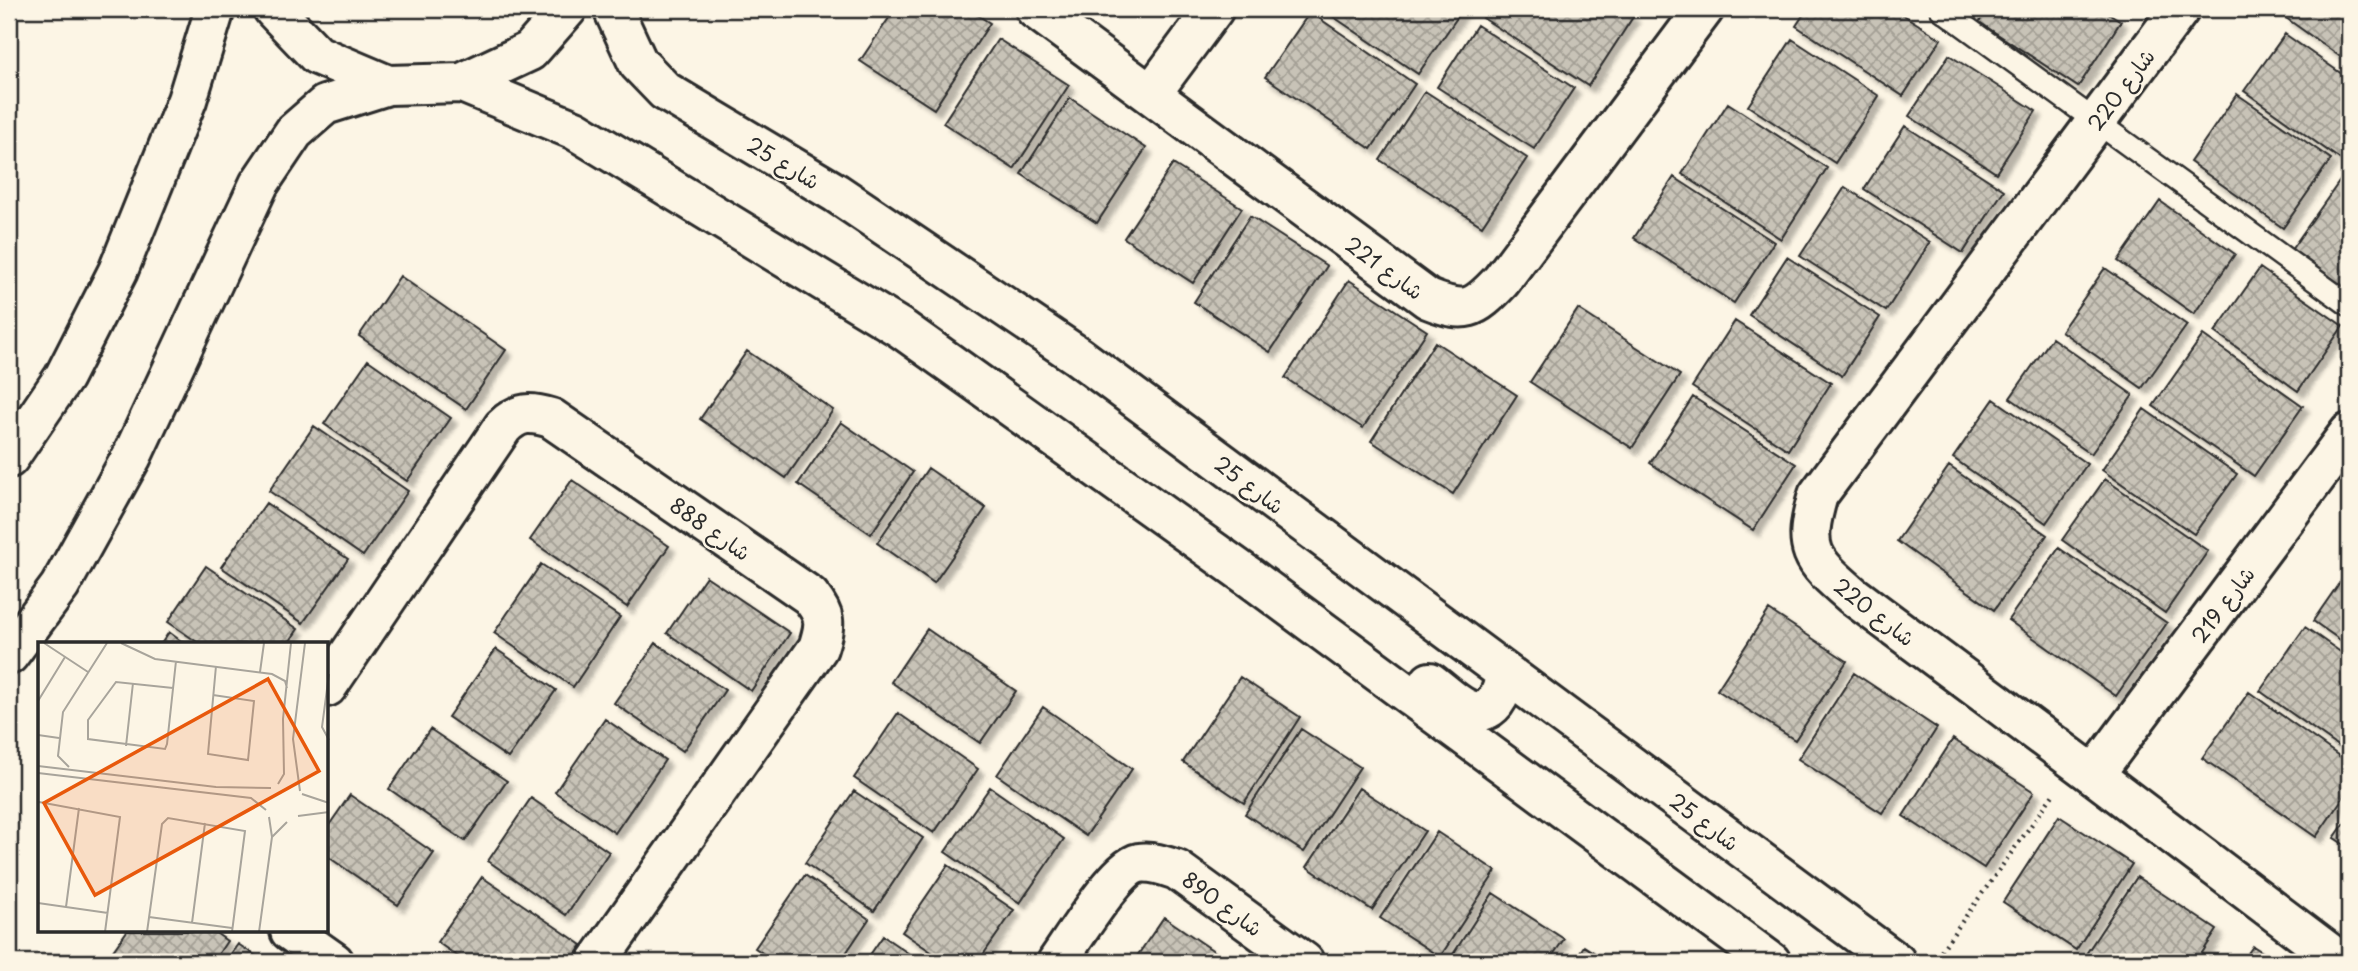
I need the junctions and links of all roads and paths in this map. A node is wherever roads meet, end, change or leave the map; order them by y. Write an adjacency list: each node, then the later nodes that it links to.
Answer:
1 (215, 9): 16 (street)
2 (273, 9): 11 (street)
3 (567, 9): 10 (street)
4 (613, 9): 19 (street, شارع 25)
5 (1035, 9): 12 (street, شارع 221)
6 (1214, 9): 12 (street)
7 (1704, 9): 12 (street, شارع 221)
8 (1941, 9): 13 (lane)
9 (2180, 9): 13 (street, شارع 220)
10 (462, 83): 11 (street); 17 (street)
11 (388, 85): 18 (street)
12 (1151, 94)
13 (2096, 121): 14 (lane); 21 (street, شارع 220)
14 (2349, 306)
15 (2349, 433): 21 (street, شارع 219)
16 (9, 458)
17 (1143, 501): 19 (street); 27 (street)
18 (9, 655)
19 (1506, 673): 28 (street, شارع 25)
20 (329, 684): 24 (street, شارع 888)
21 (2086, 768): 29 (path); 30 (street, شارع 220)
22 (291, 932): 23 (street)
23 (334, 962)
24 (597, 962)
25 (1057, 962): 26 (street, شارع 890)
26 (1304, 962)
27 (1770, 962)
28 (1896, 962)
29 (1933, 962)
30 (2341, 962)

